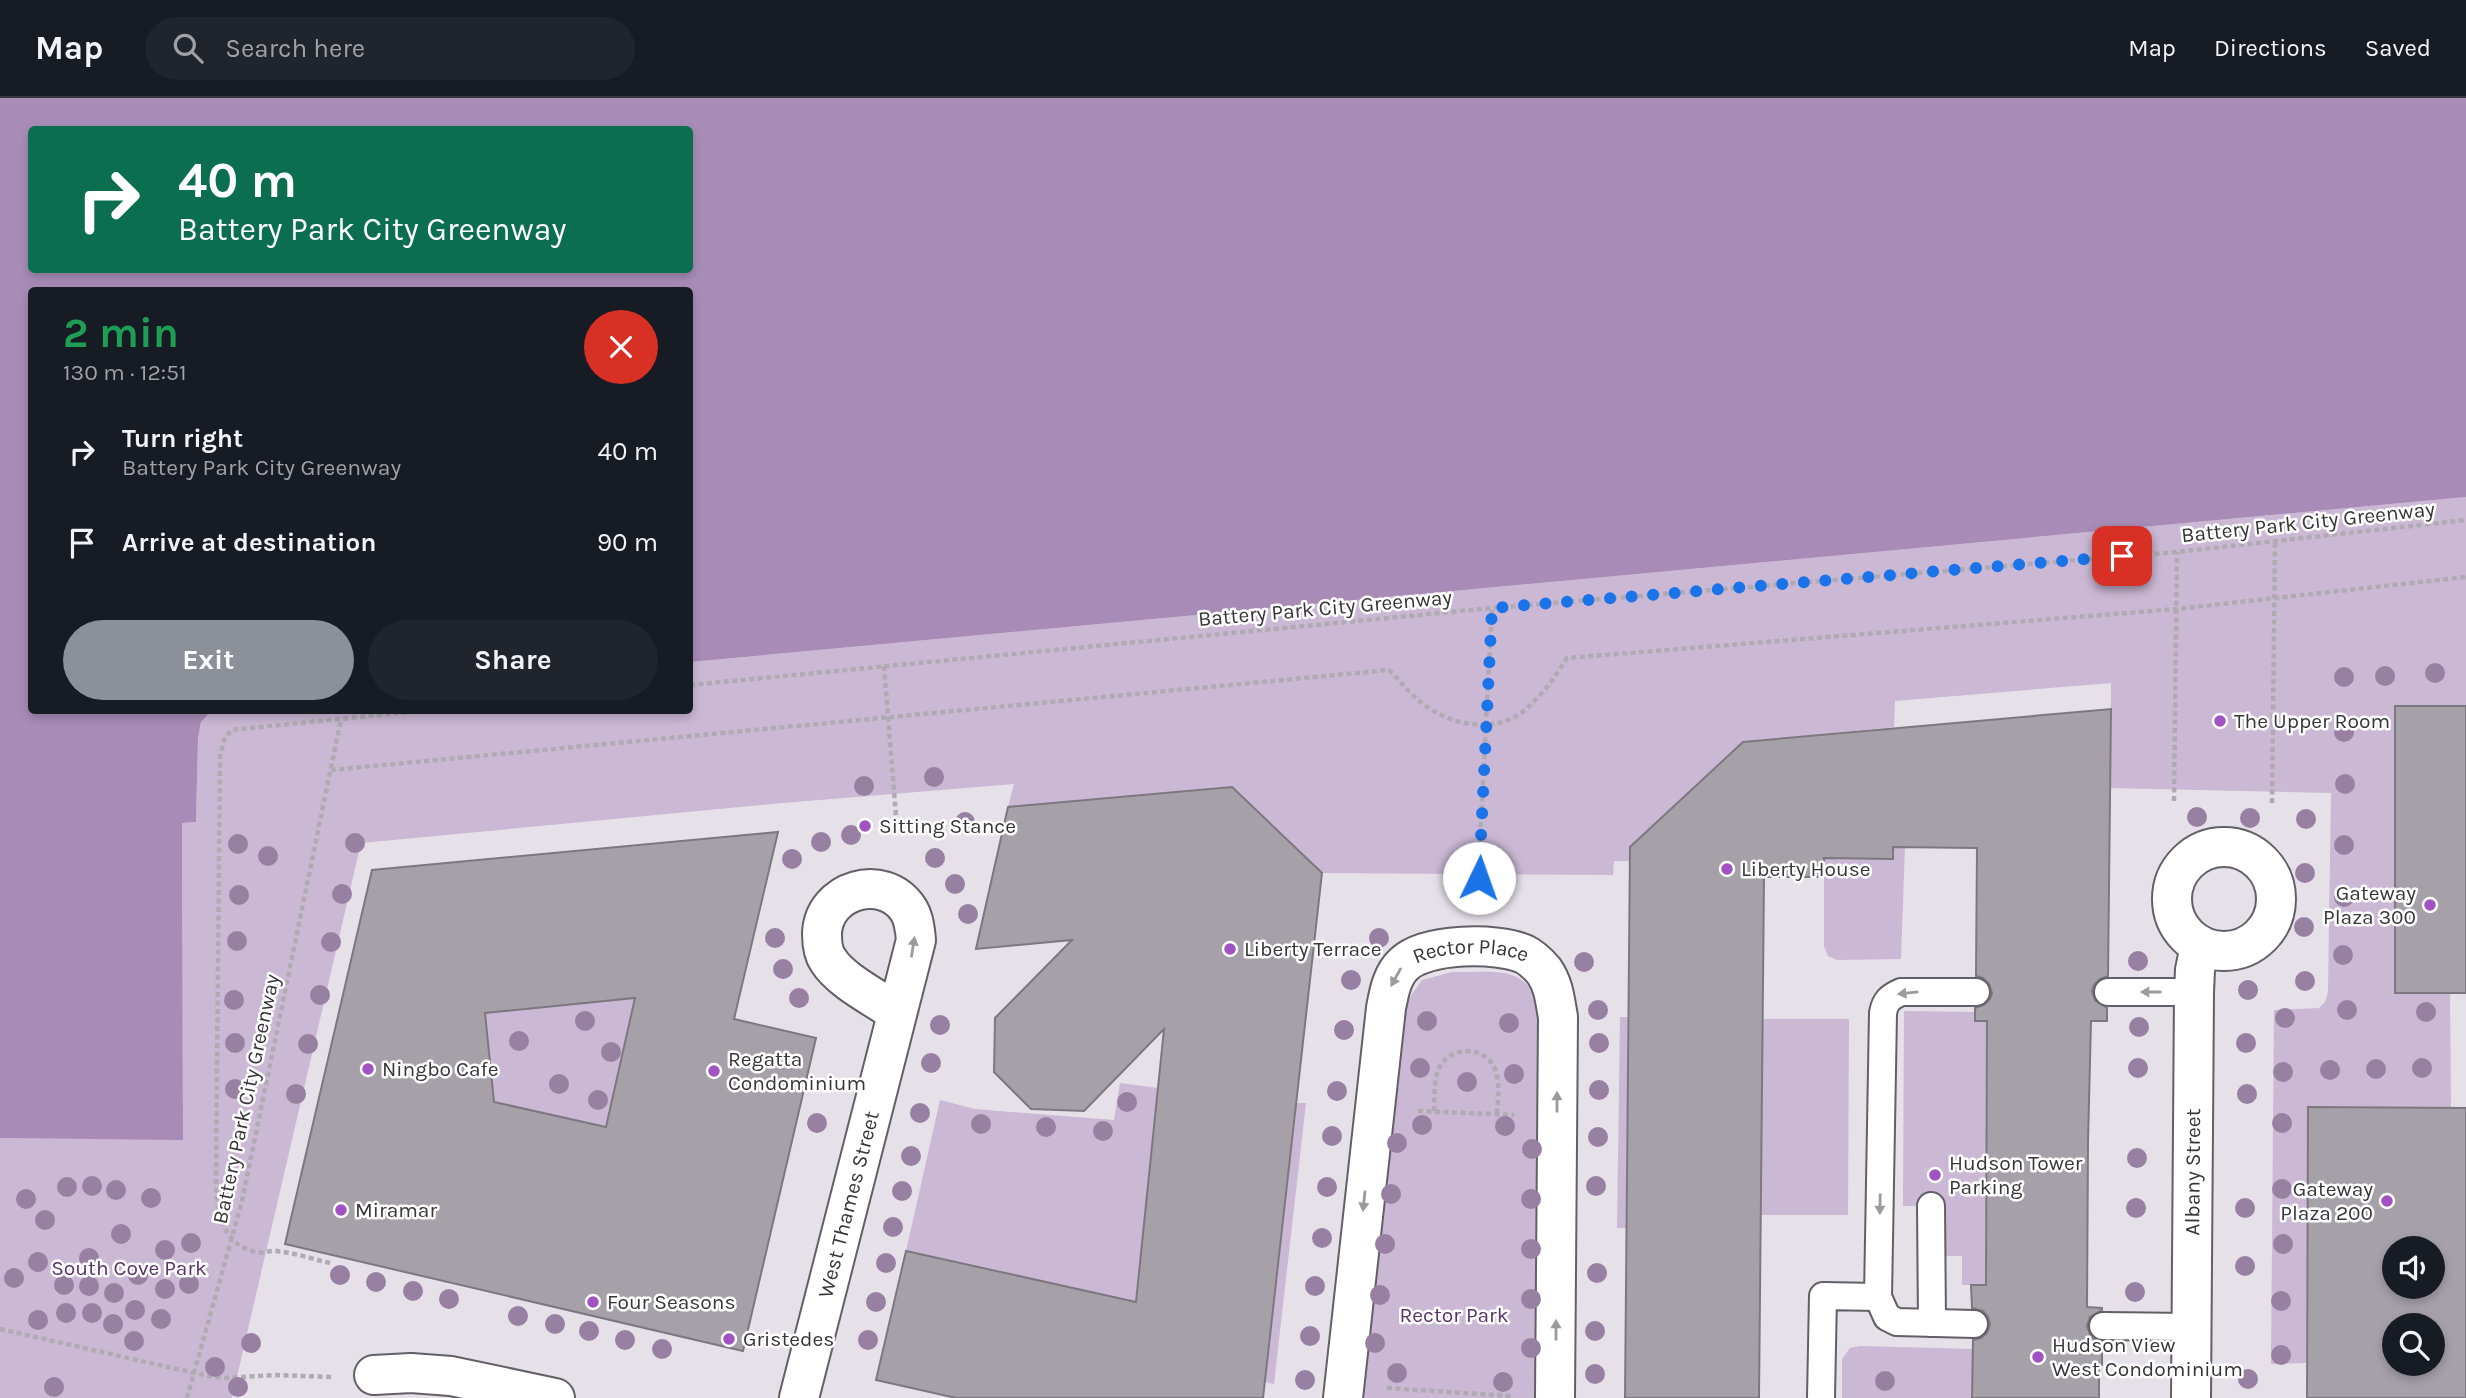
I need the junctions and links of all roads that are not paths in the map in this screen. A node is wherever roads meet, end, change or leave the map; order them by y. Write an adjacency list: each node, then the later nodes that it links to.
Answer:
1 (2200, 946): 4 (street, Albany Street)
2 (1976, 992): 7 (lane, one-way to 7)
3 (2108, 992): 4 (lane, one-way to 3)
4 (2194, 992): 11 (street, Albany Street)
5 (896, 1012): 14 (street, West Thames Street)
6 (1931, 1206): 8 (lane)
7 (1878, 1297): 8 (lane); 17 (lane)
8 (1932, 1323): 9 (lane)
9 (1974, 1324)
10 (2103, 1326): 11 (lane)
11 (2191, 1327): 18 (street, Albany Street)
12 (374, 1375): 13 (street)
13 (555, 1398)
14 (799, 1398)
15 (1343, 1398): 16 (street, Rector Place, one-way to 15)
16 (1555, 1398)
17 (1821, 1398)
18 (2191, 1398)

